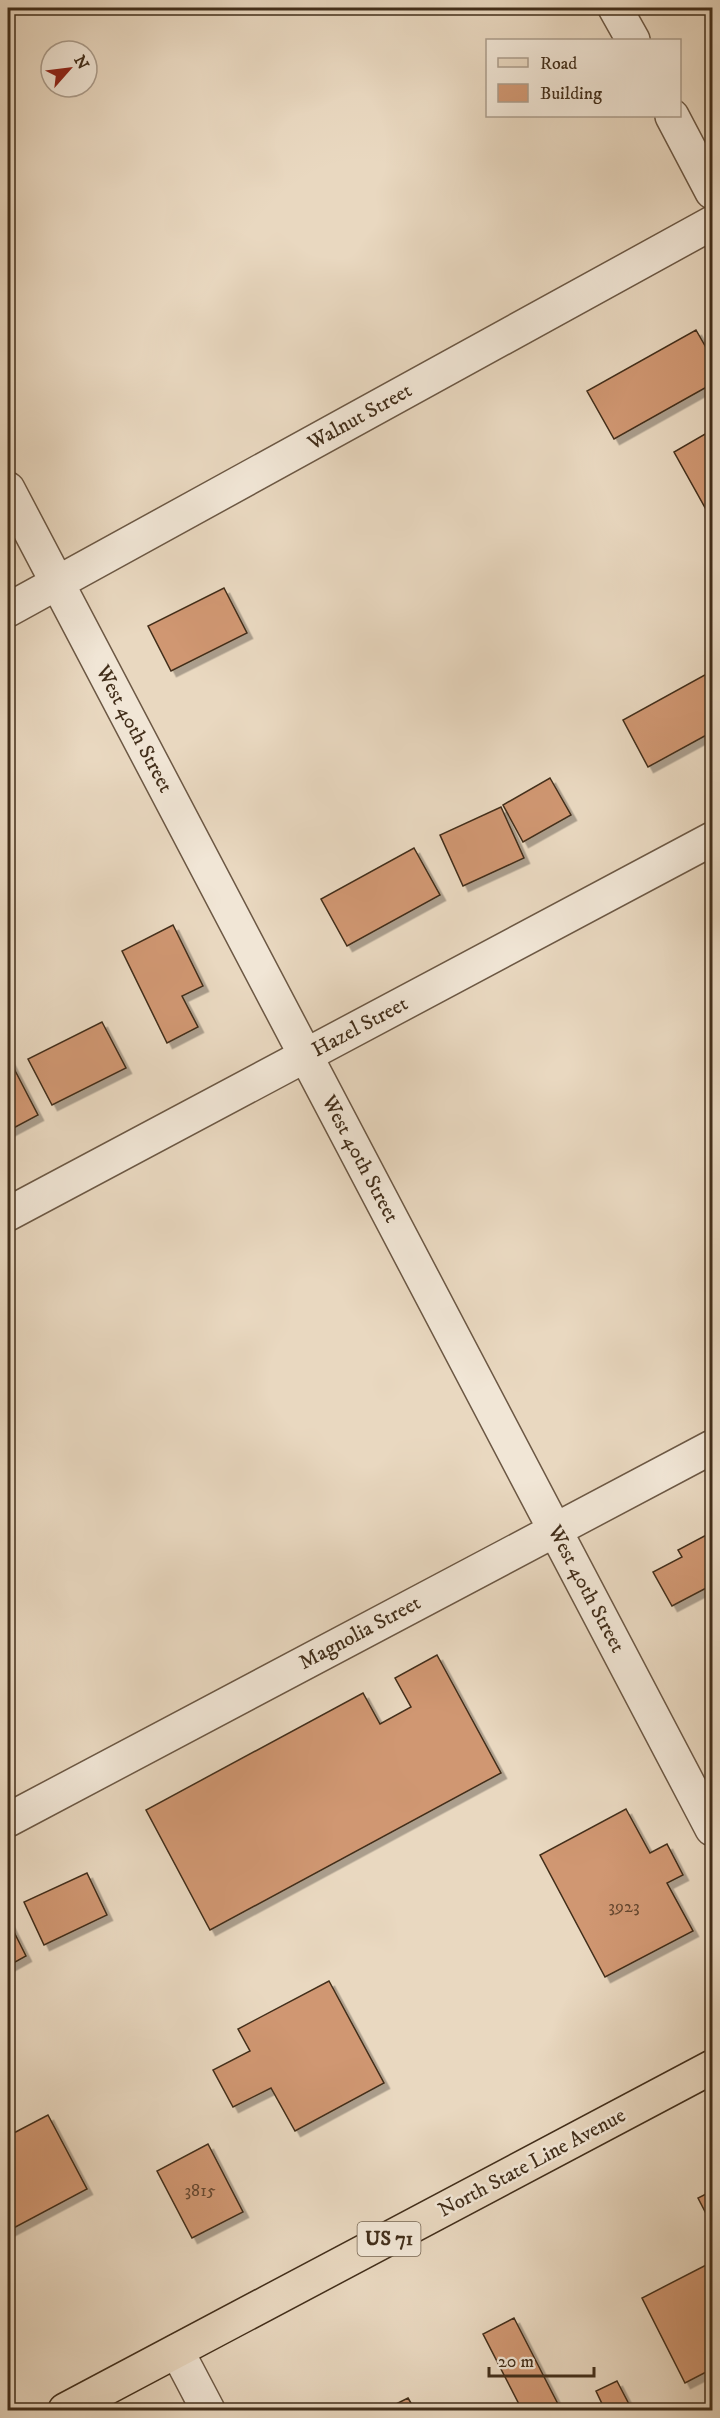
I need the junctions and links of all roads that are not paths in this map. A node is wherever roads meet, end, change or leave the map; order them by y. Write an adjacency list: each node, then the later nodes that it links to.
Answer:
1 (615, 8): 2 (street)
2 (632, 39)
3 (673, 117): 4 (street)
4 (712, 192)
5 (712, 223): 7 (street, Walnut Street)
6 (8, 489): 7 (street, West 40th Street)
7 (58, 584): 8 (street, Walnut Street); 10 (street, West 40th Street)
8 (8, 610)
9 (712, 839): 10 (street, Hazel Street)
10 (306, 1056): 11 (street, Hazel Street); 13 (street, West 40th Street)
11 (8, 1215)
12 (712, 1447): 13 (street, Magnolia Street)
13 (555, 1530): 14 (street, Magnolia Street); 15 (street, West 40th Street)
14 (8, 1820)
15 (712, 1829)
16 (712, 2067): 17 (main road, North State Line Avenue / US 71)
17 (177, 2351): 18 (main road, North State Line Avenue / US 71); 19 (street)
18 (65, 2410)
19 (208, 2410)

